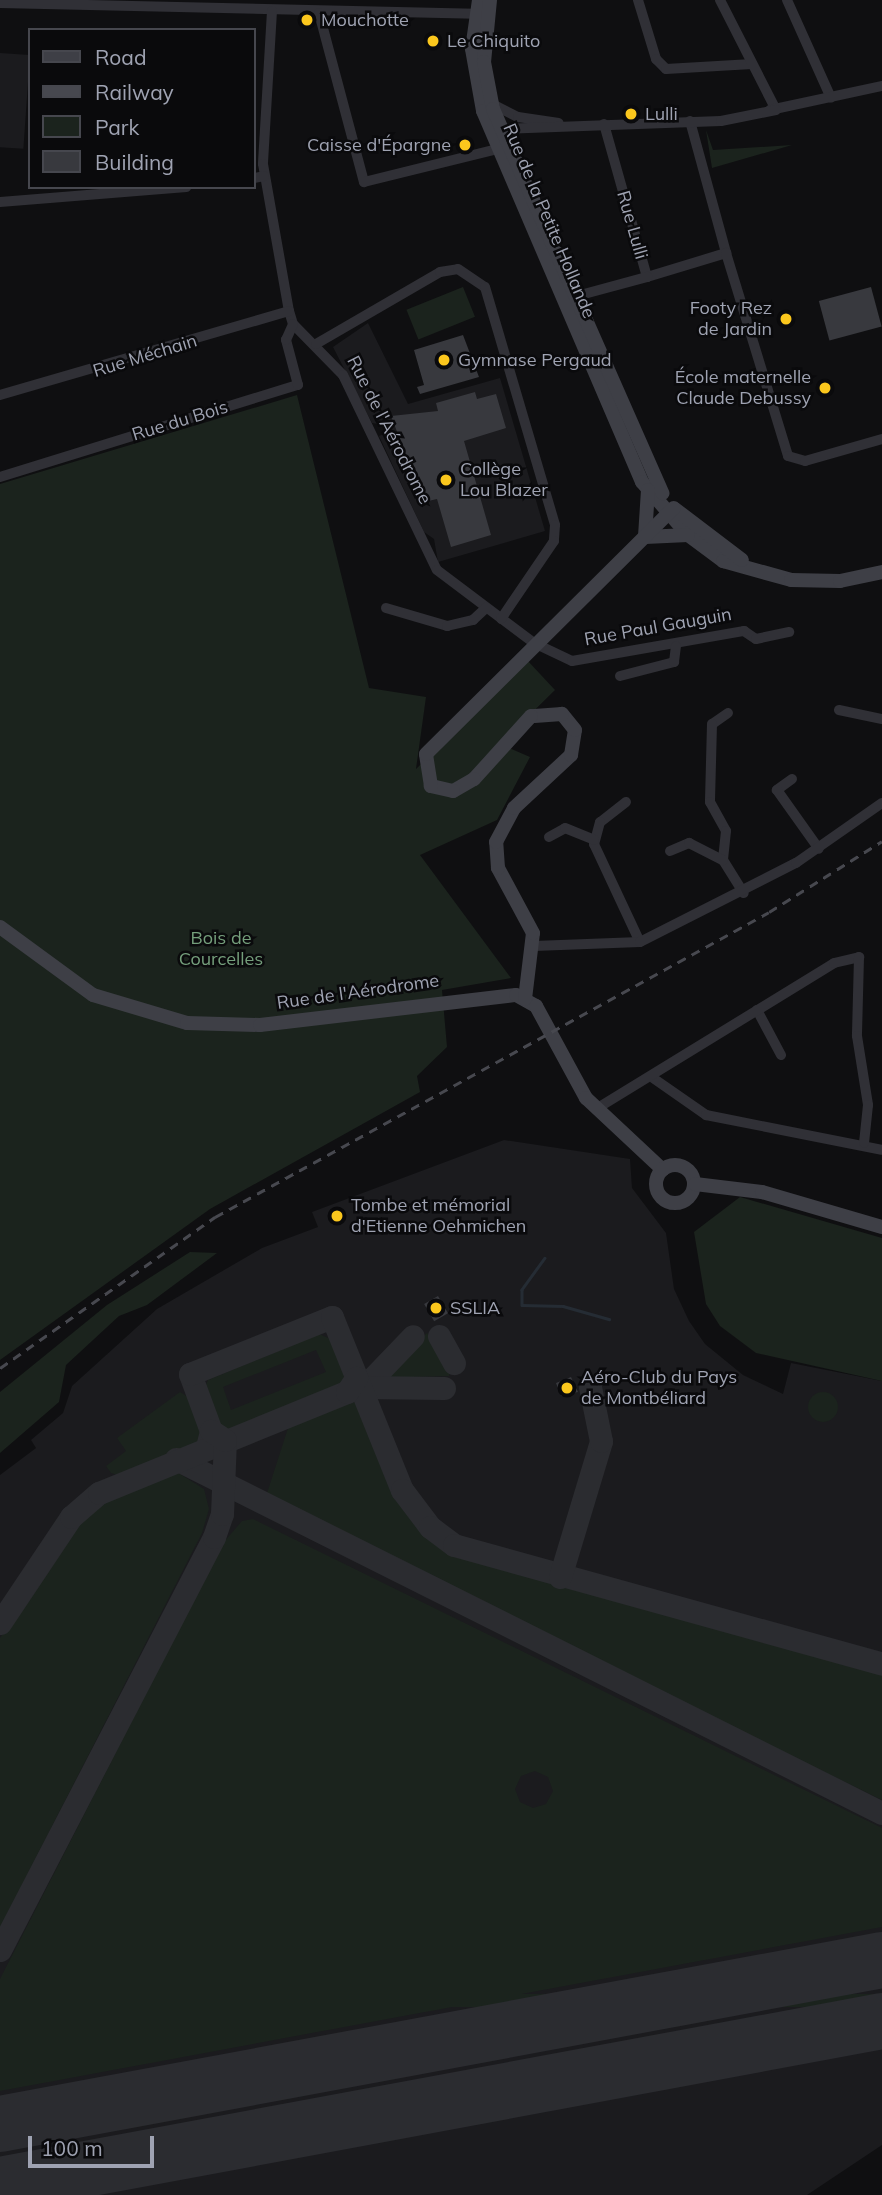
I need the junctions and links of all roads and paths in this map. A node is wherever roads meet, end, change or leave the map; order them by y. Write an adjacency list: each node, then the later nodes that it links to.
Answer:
1 (490, 0): 11 (street, Rue de la Petite Hollande)
2 (638, 0): 12 (street)
3 (720, 0): 12 (street)
4 (788, 0): 14 (street)
5 (69, 2): 6 (street); 7 (street)
6 (0, 3)
7 (198, 4): 9 (street)
8 (477, 7): 10 (street); 11 (street, Rue de la Petite Hollande); 21 (street, Rue de la Petite Hollande)
9 (272, 11): 10 (street); 25 (street)
10 (319, 13): 23 (street)
11 (483, 31): 15 (street, Rue de la Petite Hollande)
12 (752, 64): 16 (street)
13 (882, 86): 14 (street)
14 (831, 98): 16 (street)
15 (491, 102): 17 (street); 21 (street, Rue de la Petite Hollande)
16 (776, 110): 18 (street)
17 (518, 117): 19 (street); 21 (street)
18 (690, 121): 20 (street); 28 (street)
19 (563, 124): 20 (street); 22 (street)
20 (604, 124): 29 (street, Rue Lulli)
21 (496, 131): 22 (street); 23 (street, Rue de la Petite Hollande); 24 (street, Rue de la Petite Hollande)
22 (524, 132): 24 (street)
23 (498, 149): 37 (street, Rue de la Petite Hollande)
24 (513, 156): 30 (street, Rue de la Petite Hollande)
25 (259, 177): 31 (street)
26 (161, 189): 27 (street)
27 (0, 202)
28 (728, 257): 29 (street, Rue Lulli); 35 (street)
29 (647, 277): 30 (street)
30 (573, 298): 38 (street, Rue de la Petite Hollande)
31 (289, 311): 32 (street); 34 (street, Rue Méchain)
32 (293, 324): 33 (street, Rue de l'Aérodrome); 36 (street, Rue du Bois)
33 (316, 344): 44 (street, Rue de l'Aérodrome); 45 (street)
34 (0, 395)
35 (882, 439)
36 (0, 477)
37 (648, 489): 38 (street, Rue de la Petite Hollande); 40 (street)
38 (671, 511): 39 (street, Rue de la Petite Hollande); 40 (street, Rue Paul Gauguin); 42 (street, Rue de la Petite Hollande)
39 (688, 535): 40 (street); 42 (street, Rue de la Petite Hollande)
40 (645, 537): 47 (street, Rue Paul Gauguin)
41 (882, 572): 42 (street, Rue de la Petite Hollande)
42 (766, 574)
43 (386, 608): 44 (street)
44 (486, 608): 45 (street, Rue de l'Aérodrome)
45 (501, 619): 47 (street, Rue de l'Aérodrome)
46 (789, 632): 48 (street, Rue Paul Gauguin)
47 (534, 643): 48 (street, Rue Paul Gauguin); 64 (street, Rue Paul Gauguin)
48 (676, 646): 49 (street)
49 (620, 676)
50 (839, 710): 52 (street)
51 (728, 713): 60 (street)
52 (882, 719)
53 (792, 779): 58 (street)
54 (626, 802): 57 (street)
55 (882, 803): 58 (street)
56 (549, 838): 57 (street)
57 (594, 840): 63 (street)
58 (819, 849): 61 (street)
59 (670, 851): 60 (street)
60 (723, 860): 61 (street)
61 (744, 893): 63 (street)
62 (0, 927): 65 (street, Rue de l'Aérodrome)
63 (640, 942): 64 (street)
64 (534, 947): 65 (street)
65 (524, 999): 69 (street)
66 (757, 1010): 67 (street); 68 (street); 70 (street)
67 (781, 1055)
68 (653, 1078): 69 (street); 70 (street)
69 (596, 1109): 72 (street)
70 (864, 1143): 71 (street)
71 (882, 1150)
72 (663, 1170): 73 (street); 73 (street)
73 (695, 1184): 74 (street)
74 (882, 1227)

